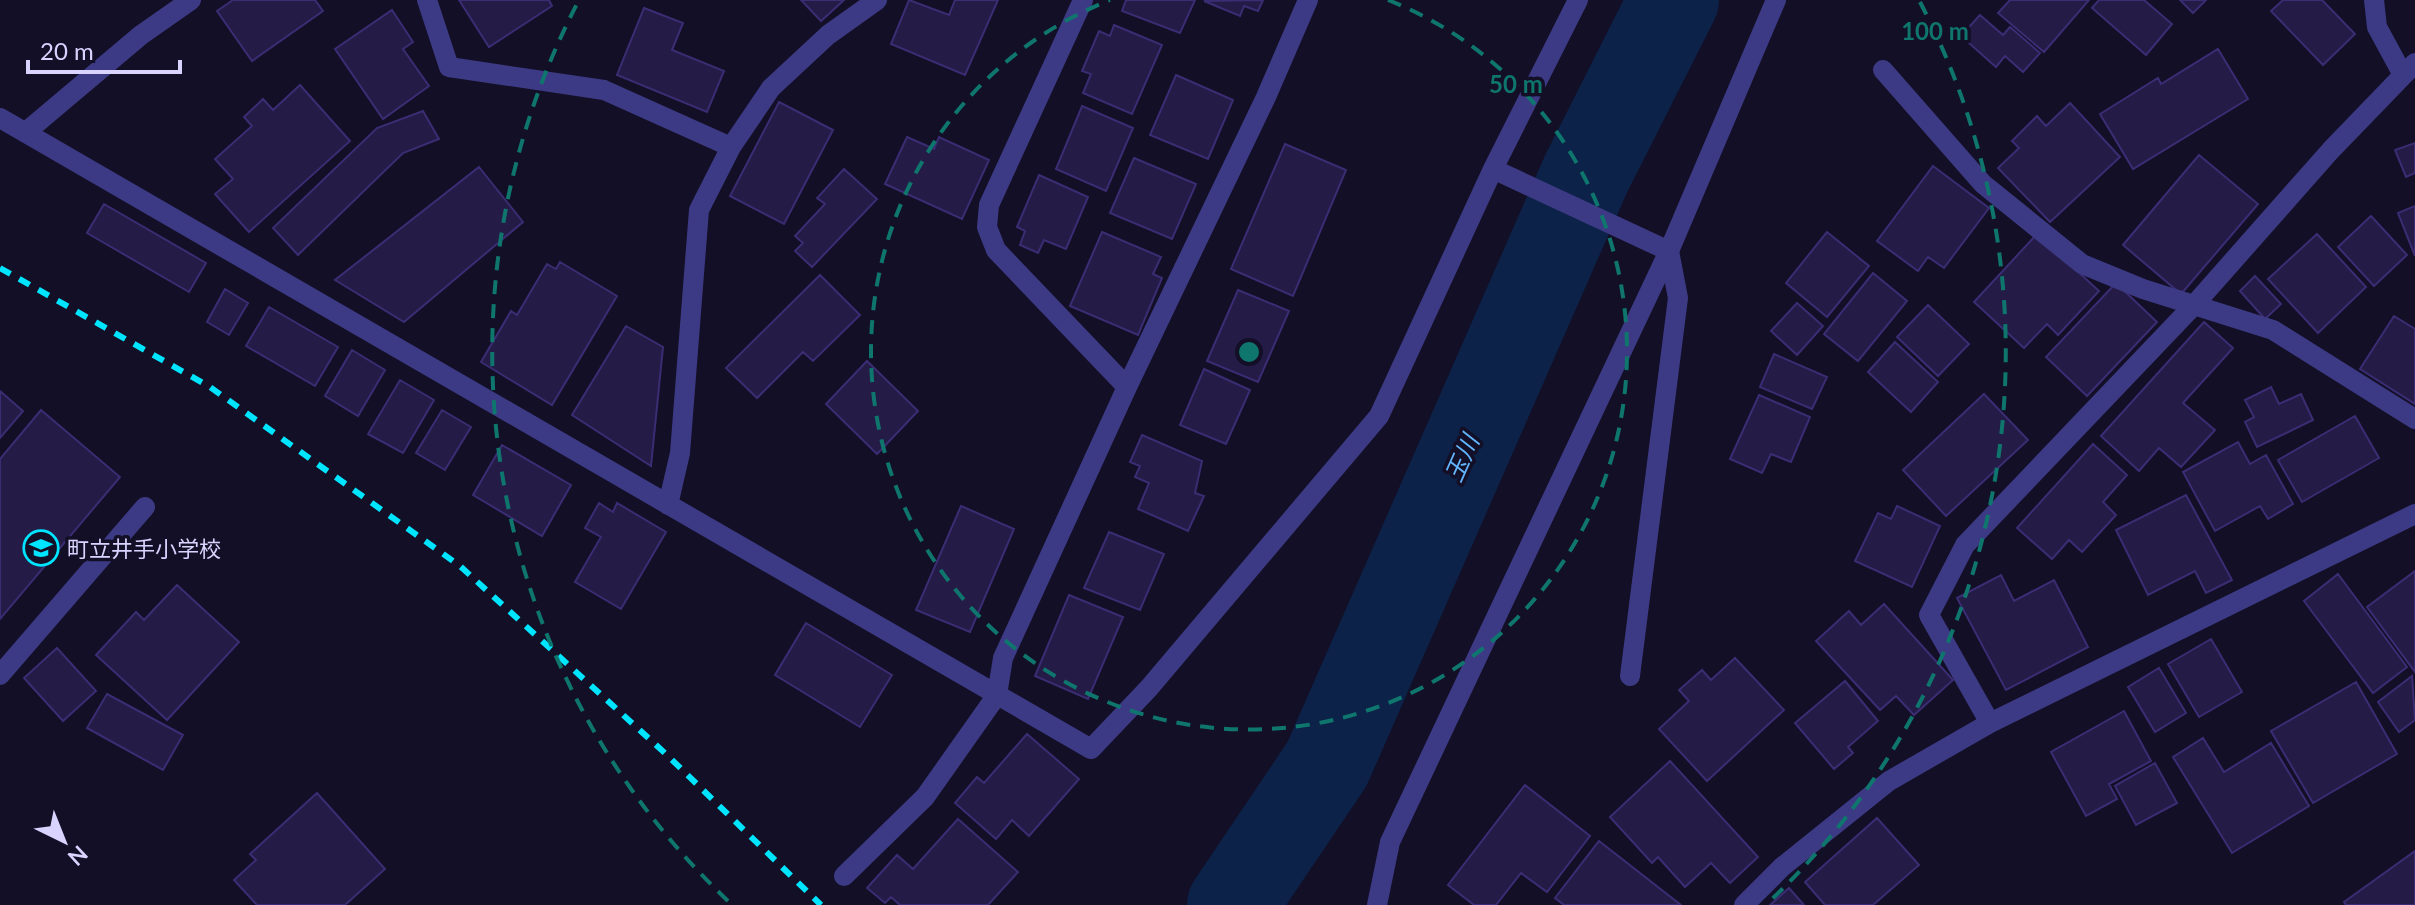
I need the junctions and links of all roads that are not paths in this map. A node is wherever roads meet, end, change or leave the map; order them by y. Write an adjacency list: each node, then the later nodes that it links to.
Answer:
1 (191, 0): 12 (street)
2 (427, 0): 13 (street)
3 (877, 0): 13 (street)
4 (1083, 0): 17 (street)
5 (1308, 0): 17 (street)
6 (1578, 0): 14 (street)
7 (1776, 0): 15 (street)
8 (2374, 0): 9 (street)
9 (2409, 69): 16 (street)
10 (1883, 70): 16 (street)
11 (0, 118): 12 (street)
12 (26, 132): 19 (street)
13 (731, 147): 19 (street)
14 (1493, 169): 15 (street); 24 (street)
15 (1669, 251): 23 (street); 27 (street)
16 (2194, 305): 18 (street); 25 (street)
17 (1127, 387): 24 (street)
18 (2415, 419)
19 (668, 505): 24 (street)
20 (145, 507): 22 (street)
21 (2415, 514): 25 (street)
22 (0, 675)
23 (1630, 676)
24 (997, 695): 26 (street)
25 (1990, 723): 28 (street)
26 (844, 876)
27 (1377, 905)
28 (1744, 905)

